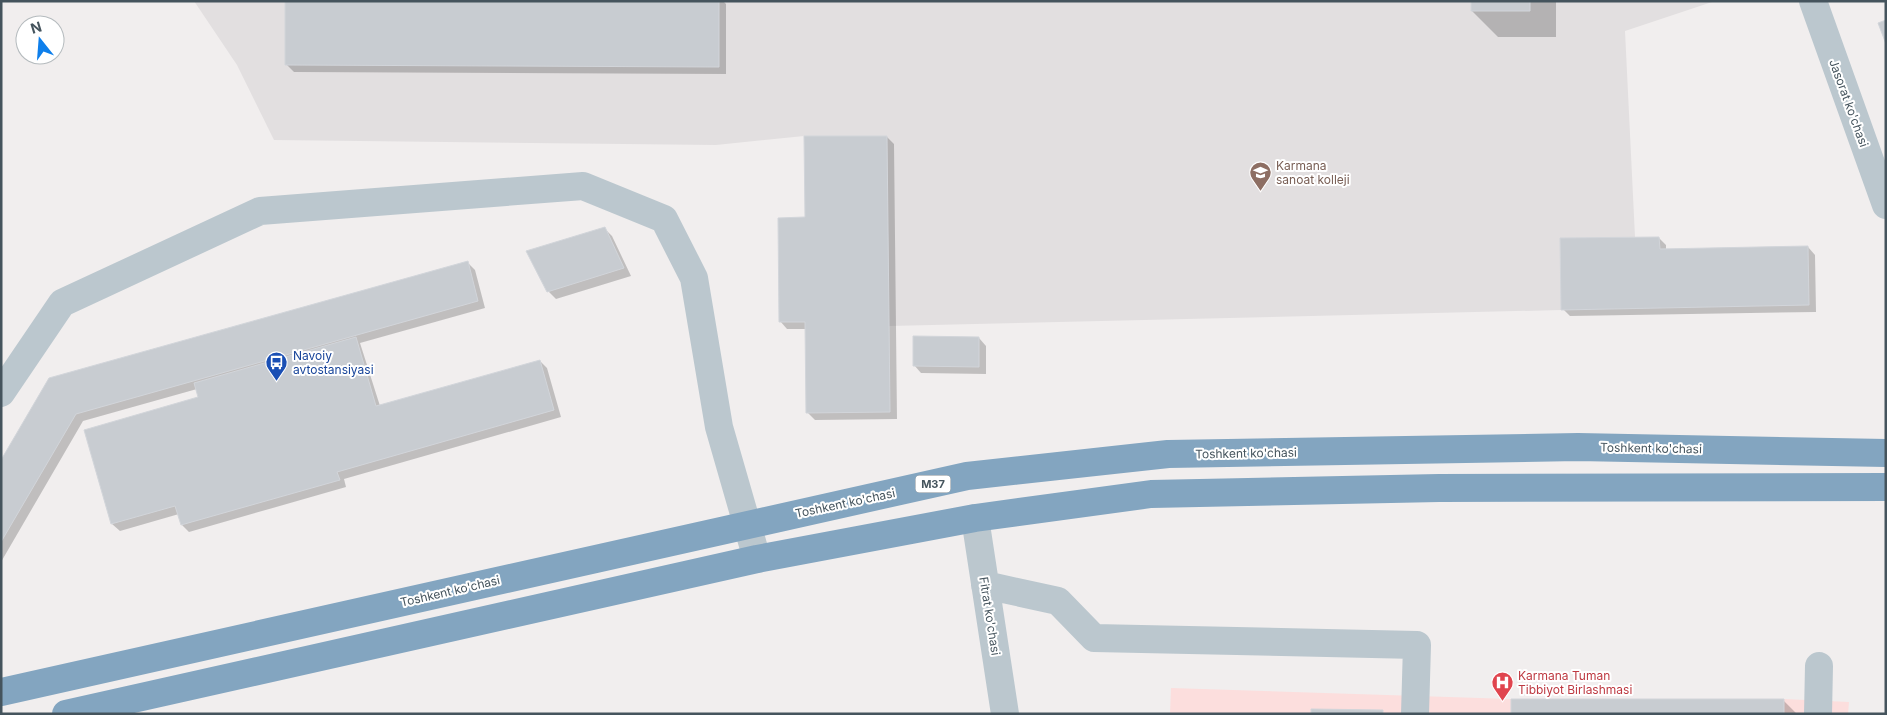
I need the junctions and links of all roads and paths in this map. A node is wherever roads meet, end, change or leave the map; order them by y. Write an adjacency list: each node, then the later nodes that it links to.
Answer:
1 (1813, 1): 2 (street, Jasorat ko'chasi)
2 (1886, 205)
3 (1, 393): 7 (street)
4 (1886, 453): 7 (highway, Toshkent ko'chasi / M37)
5 (1886, 487): 6 (highway)
6 (975, 518): 8 (highway); 9 (street, Fitrat ko'chasi)
7 (748, 524): 8 (street); 11 (highway, Toshkent ko'chasi / M37)
8 (757, 559): 12 (highway)
9 (986, 584): 13 (street, Fitrat ko'chasi); 14 (street)
10 (1819, 666): 15 (street)
11 (1, 692)
12 (66, 714)
13 (1004, 714)
14 (1415, 714)
15 (1818, 714)

